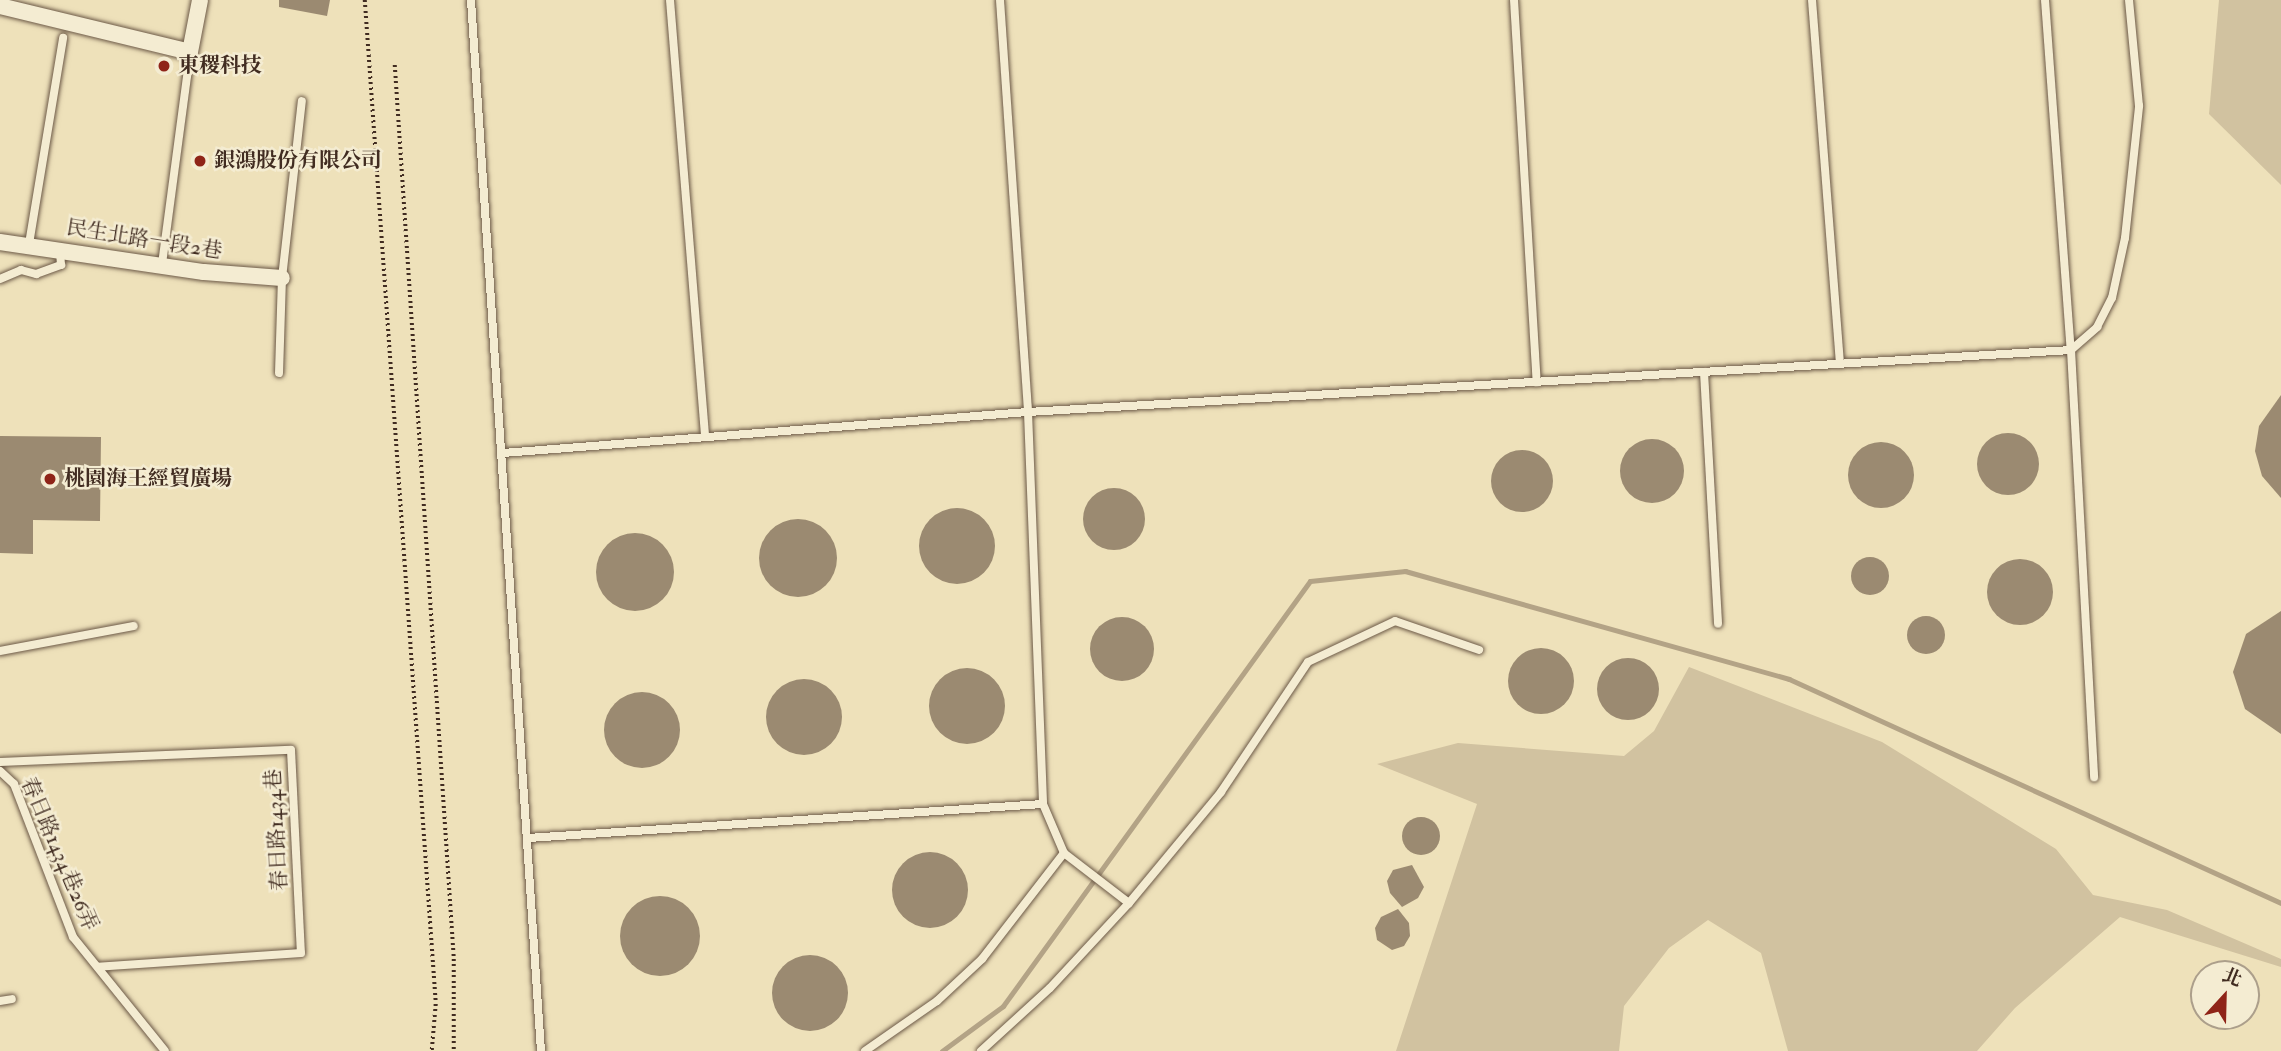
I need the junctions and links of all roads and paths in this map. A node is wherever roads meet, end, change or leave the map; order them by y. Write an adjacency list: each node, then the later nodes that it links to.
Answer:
1 (200, 0): 11 (street)
2 (365, 0): 45 (path)
3 (471, 0): 29 (lane)
4 (670, 0): 28 (lane)
5 (1000, 0): 27 (lane)
6 (1514, 0): 26 (lane)
7 (1812, 0): 23 (lane)
8 (2045, 0): 22 (lane)
9 (2129, 0): 22 (lane)
10 (0, 6): 11 (street)
11 (42, 7)
12 (63, 38): 17 (lane)
13 (395, 65): 46 (path)
14 (188, 70): 19 (lane)
15 (302, 101): 20 (lane)
16 (0, 242): 17 (street, 民生北路一段2巷)
17 (29, 244): 18 (street, 民生北路一段2巷)
18 (60, 248): 19 (street, 民生北路一段2巷); 21 (lane)
19 (162, 264): 20 (street, 民生北路一段2巷)
20 (282, 278): 25 (lane)
21 (0, 279)
22 (2071, 350): 23 (lane); 36 (lane)
23 (1840, 364): 24 (lane)
24 (1704, 372): 26 (lane); 30 (lane)
25 (279, 373)
26 (1537, 382): 27 (lane)
27 (1028, 412): 28 (lane); 37 (lane)
28 (705, 437): 29 (lane)
29 (503, 453): 38 (lane)
30 (1718, 624)
31 (134, 626): 32 (lane)
32 (0, 650)
33 (1479, 650): 40 (lane)
34 (0, 762): 41 (lane, 春日路1434巷)
35 (0, 771): 41 (lane, 春日路1434巷26弄)
36 (2094, 778)
37 (1043, 804): 38 (lane); 39 (lane)
38 (527, 838): 47 (lane)
39 (1064, 853): 40 (lane); 48 (lane)
40 (1129, 903): 49 (lane)
41 (98, 967): 44 (lane, 春日路1434巷26弄)
42 (12, 999): 43 (lane)
43 (0, 1001)
44 (165, 1051)
45 (432, 1051)
46 (454, 1051)
47 (541, 1051)
48 (865, 1051)
49 (981, 1051)

